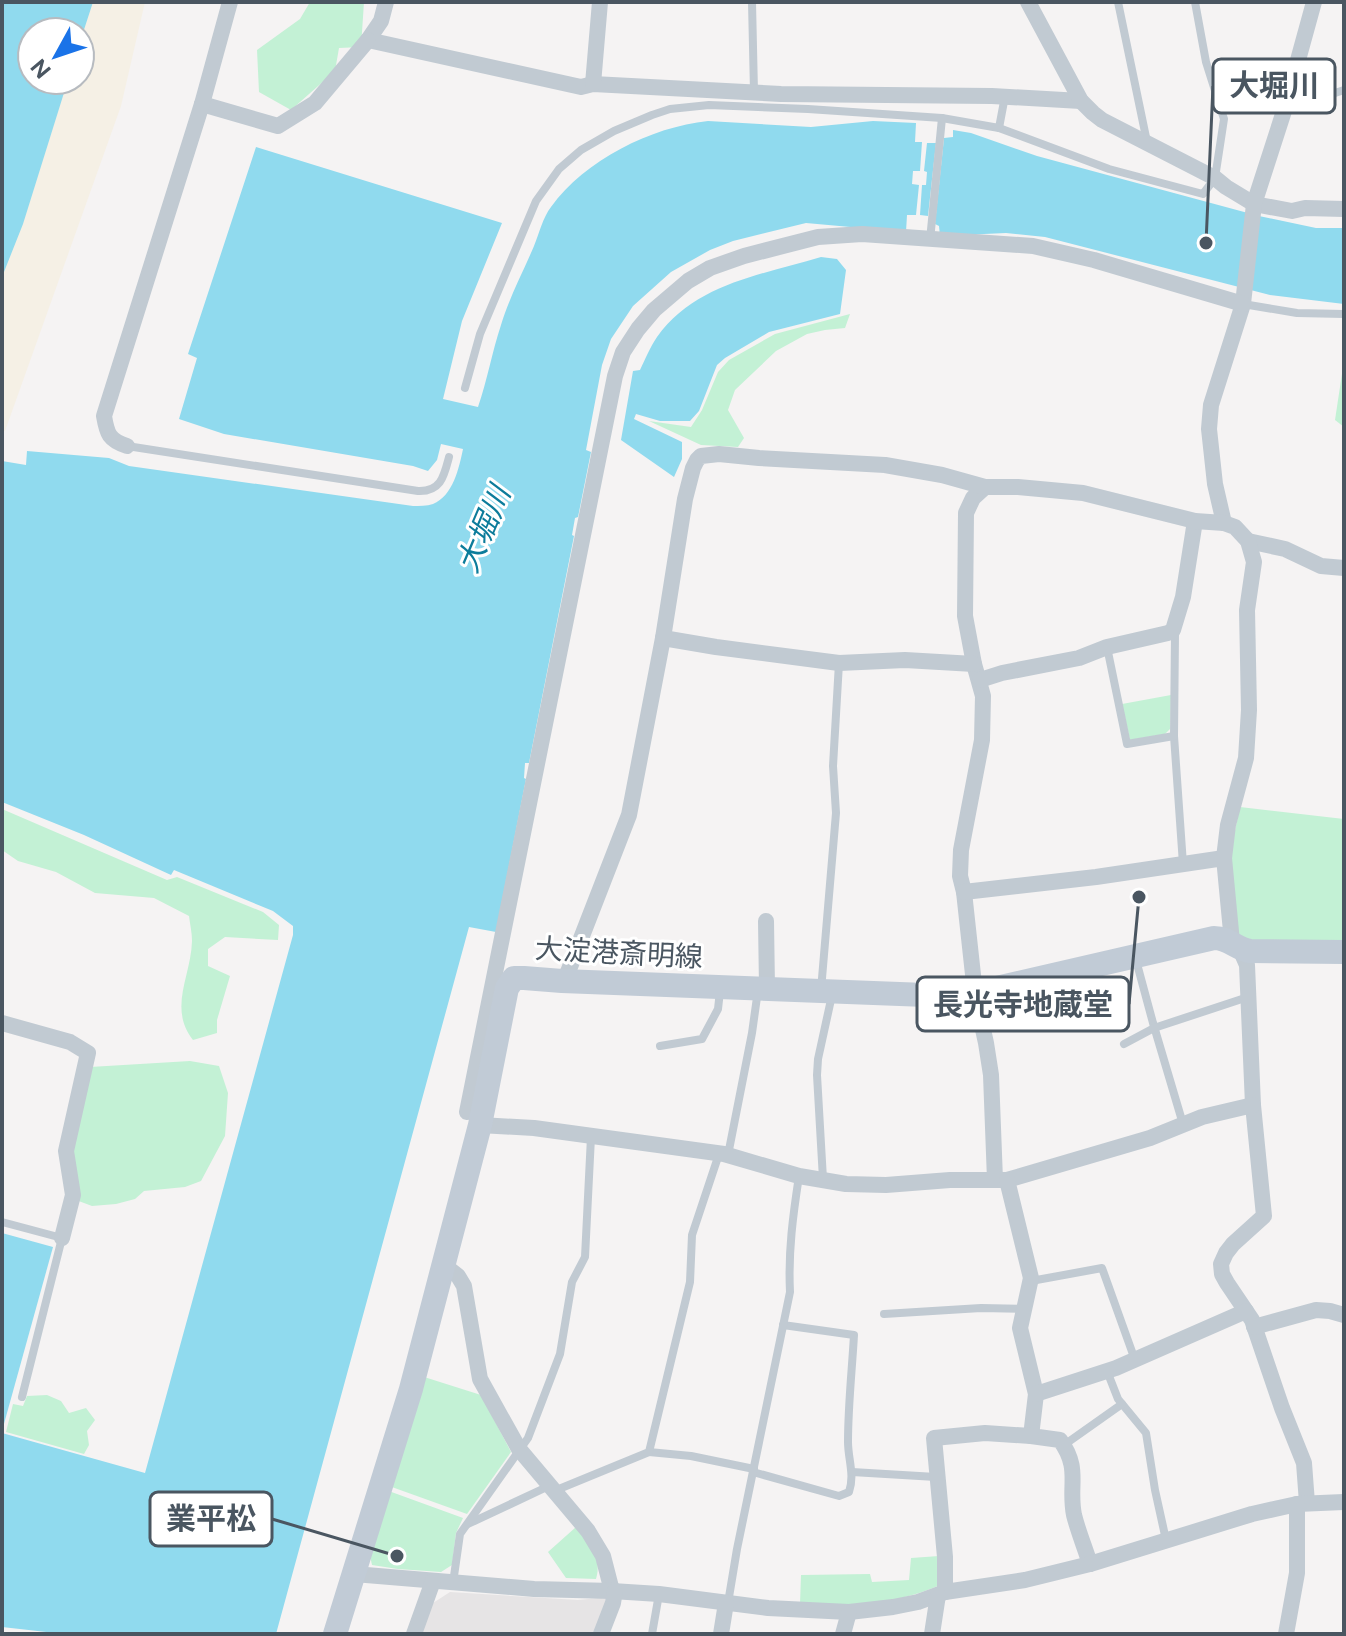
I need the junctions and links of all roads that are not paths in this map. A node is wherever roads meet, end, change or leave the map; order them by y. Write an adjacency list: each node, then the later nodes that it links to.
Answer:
1 (230, 2): 15 (street)
2 (386, 2): 9 (street)
3 (600, 2): 10 (street)
4 (752, 2): 12 (lane)
5 (1028, 2): 14 (street)
6 (1118, 2): 19 (lane)
7 (1195, 2): 20 (lane)
8 (1314, 2): 16 (street)
9 (368, 40): 10 (street); 15 (street)
10 (593, 84): 12 (street)
11 (1344, 90): 16 (lane)
12 (754, 93): 13 (street)
13 (1005, 96): 14 (street); 18 (lane)
14 (1081, 101): 19 (street)
15 (202, 104): 27 (street)
16 (1284, 111): 21 (street)
17 (942, 118): 18 (lane); 23 (lane); 26 (lane)
18 (999, 128): 20 (lane)
19 (1147, 142): 20 (street)
20 (1215, 178): 21 (street)
21 (1254, 204): 22 (street); 24 (street)
22 (1344, 209)
23 (930, 240): 24 (street); 58 (street)
24 (1243, 304): 25 (lane); 31 (street)
25 (1344, 314)
26 (465, 388)
27 (127, 446): 28 (lane)
28 (449, 457)
29 (985, 487): 30 (street); 35 (street); 38 (street)
30 (1195, 521): 31 (street); 34 (street)
31 (1224, 523): 32 (street)
32 (1248, 541): 33 (street); 40 (street)
33 (1344, 568)
34 (1173, 630): 36 (street); 39 (lane)
35 (663, 638): 37 (street); 47 (street)
36 (1107, 647): 38 (street); 39 (lane)
37 (839, 663): 38 (street); 50 (lane)
38 (977, 672): 42 (street)
39 (1174, 736): 41 (lane)
40 (1224, 858): 41 (street); 44 (street)
41 (1183, 864): 42 (street)
42 (964, 892): 51 (street)
43 (766, 921): 49 (street)
44 (1236, 946): 45 (main road, 大淀港斎明線); 46 (main road, 大淀港斎明線); 52 (street)
45 (1344, 952)
46 (1135, 956): 51 (main road, 大淀港斎明線); 54 (lane)
47 (562, 981): 48 (main road, 大淀港斎明線); 58 (main road, 大淀港斎明線)
48 (720, 986): 49 (main road, 大淀港斎明線); 56 (lane)
49 (762, 988): 50 (main road, 大淀港斎明線); 61 (lane)
50 (827, 991): 51 (main road, 大淀港斎明線); 63 (lane)
51 (975, 993): 64 (street)
52 (1248, 997): 54 (lane); 57 (street)
53 (2, 1023): 66 (street)
54 (1154, 1028): 55 (lane); 59 (lane)
55 (1124, 1044)
56 (660, 1046)
57 (1253, 1105): 59 (street); 70 (street)
58 (473, 1118): 60 (street); 67 (main road, 大淀港斎明線)
59 (1183, 1124): 64 (street)
60 (591, 1137): 61 (street); 82 (lane)
61 (724, 1154): 62 (street); 83 (lane)
62 (799, 1176): 63 (street); 73 (lane)
63 (823, 1180): 64 (street)
64 (1001, 1180): 68 (street)
65 (2, 1222): 66 (lane)
66 (62, 1238): 78 (lane)
67 (444, 1265): 82 (street); 93 (main road, 大淀港斎明線)
68 (1030, 1281): 69 (street); 75 (lane)
69 (1024, 1309): 71 (lane); 77 (street)
70 (1246, 1311): 74 (street); 75 (street)
71 (884, 1314)
72 (1344, 1315): 74 (street)
73 (783, 1325): 84 (lane); 85 (lane)
74 (1254, 1327): 89 (street)
75 (1135, 1361): 76 (street)
76 (1107, 1371): 77 (street); 79 (lane)
77 (1036, 1394): 80 (street)
78 (22, 1397)
79 (1122, 1404): 81 (lane); 91 (lane)
80 (1031, 1436): 81 (street); 86 (street)
81 (1064, 1445): 92 (street)
82 (519, 1449): 87 (street); 90 (lane)
83 (649, 1452): 84 (lane); 87 (lane)
84 (753, 1470): 85 (lane); 99 (lane)
85 (852, 1472): 86 (lane)
86 (936, 1477): 98 (street)
87 (551, 1488): 90 (lane); 96 (street)
88 (1344, 1502): 89 (street)
89 (1302, 1504): 91 (street); 108 (street)
90 (467, 1524): 95 (lane)
91 (1166, 1540): 92 (street)
92 (1090, 1564): 98 (street)
93 (354, 1574): 94 (street); 101 (main road, 大淀港斎明線)
94 (433, 1581): 95 (street); 102 (street)
95 (453, 1583): 96 (street)
96 (613, 1591): 97 (street); 103 (street)
97 (659, 1594): 99 (street); 104 (lane)
98 (941, 1594): 100 (street); 107 (street)
99 (726, 1603): 100 (street); 105 (street)
100 (849, 1612): 106 (street)
101 (335, 1634)
102 (414, 1634)
103 (601, 1634)
104 (652, 1634)
105 (721, 1634)
106 (843, 1634)
107 (932, 1634)
108 (1286, 1634)

